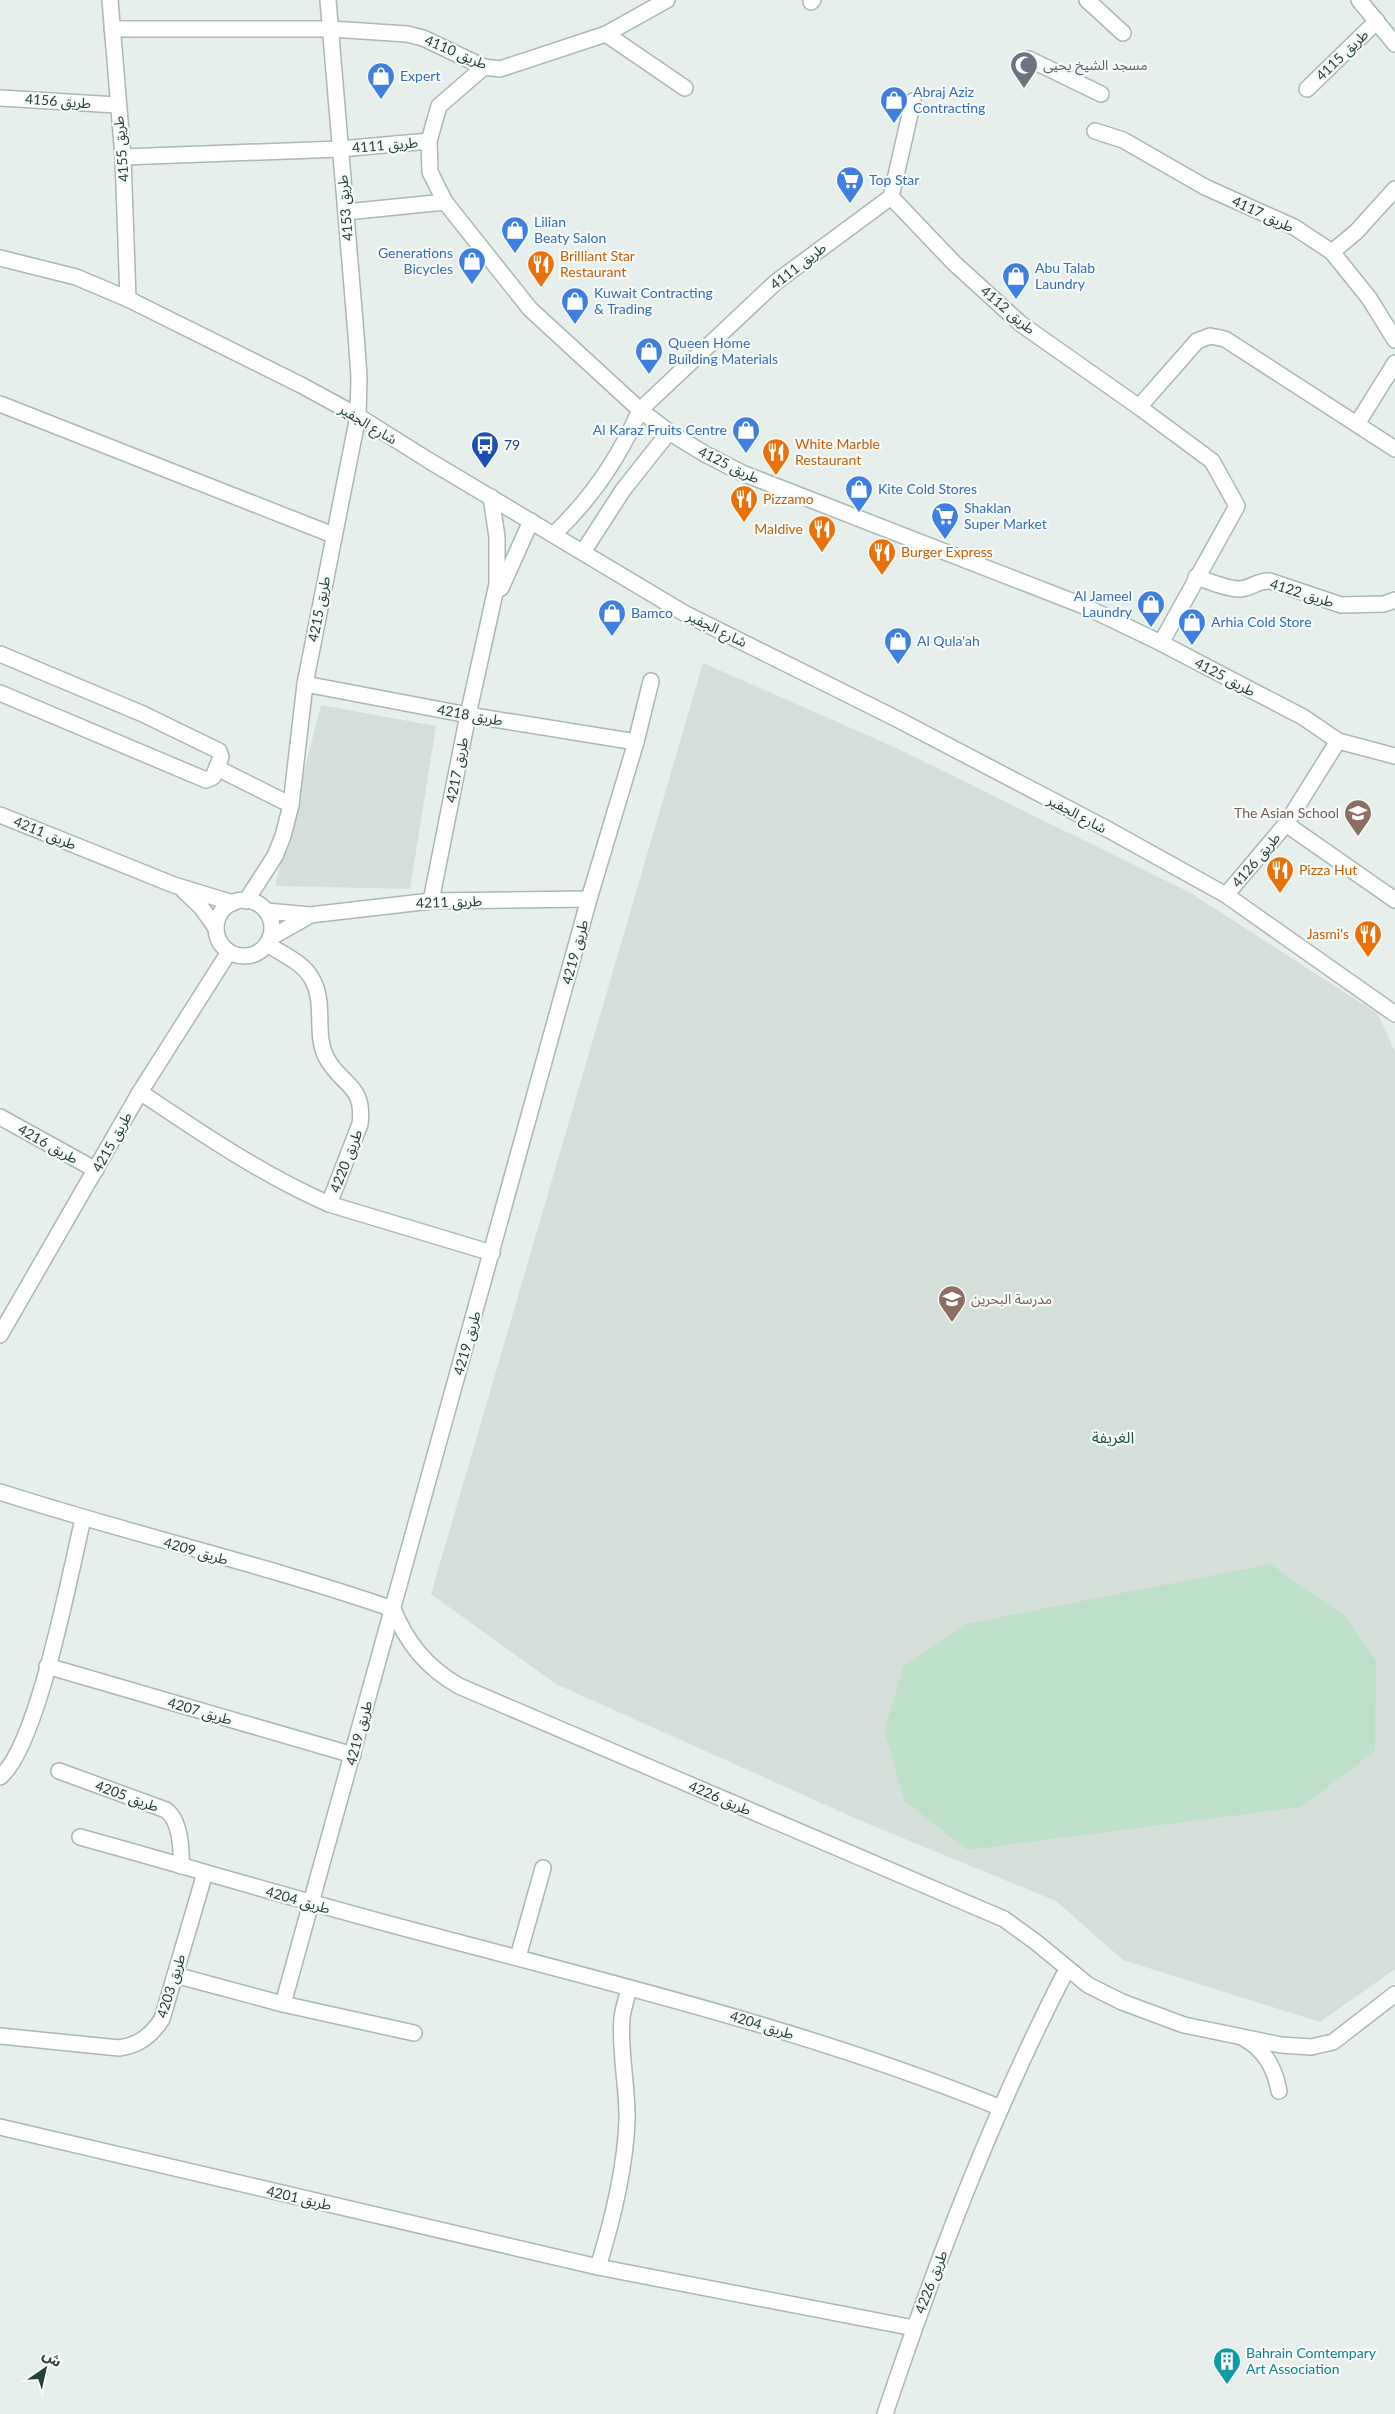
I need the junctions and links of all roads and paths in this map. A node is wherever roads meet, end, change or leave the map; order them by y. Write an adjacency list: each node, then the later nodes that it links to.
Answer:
1 (110, 0): 7 (street, طريق 4155)
2 (328, 0): 8 (street, طريق 4153)
3 (666, 0): 10 (street, طريق 4110)
4 (1087, 0): 9 (street)
5 (1359, 0): 6 (street)
6 (1377, 21): 11 (street); 15 (street, طريق 4115)
7 (112, 29): 8 (street, طريق 4110); 19 (street, طريق 4155)
8 (331, 29): 13 (street, طريق 4110); 22 (street, طريق 4153)
9 (1123, 33)
10 (606, 34): 13 (street, طريق 4110); 14 (street)
11 (1395, 44)
12 (1029, 59): 16 (street)
13 (484, 67): 21 (street, طريق 4111)
14 (685, 88)
15 (1307, 89)
16 (1101, 94)
17 (0, 98): 19 (street, طريق 4156)
18 (913, 101): 25 (street)
19 (117, 105): 23 (street, طريق 4155)
20 (1095, 130): 28 (street, طريق 4117)
21 (429, 141): 22 (street, طريق 4111); 26 (street, طريق 4111)
22 (340, 149): 23 (street, طريق 4111); 27 (street, طريق 4153)
23 (123, 156): 30 (street, طريق 4155)
24 (1395, 188): 28 (street)
25 (891, 197): 34 (street, طريق 4112); 35 (street, طريق 4111)
26 (445, 202): 27 (street); 35 (street, طريق 4111)
27 (346, 212): 36 (street, طريق 4153)
28 (1332, 252): 31 (street, طريق 4117)
29 (0, 258): 30 (street, شارع الجفير)
30 (128, 299): 36 (street, شارع الجفير)
31 (1395, 340)
32 (1395, 363): 37 (street)
33 (0, 404): 45 (street)
34 (1140, 407): 37 (street); 47 (street, طريق 4112)
35 (640, 410): 38 (street, طريق 4111); 40 (street, طريق 4111)
36 (358, 416): 42 (street, شارع الجفير); 45 (street, طريق 4215)
37 (1357, 424): 39 (street)
38 (669, 432): 41 (street); 50 (street, طريق 4125)
39 (1395, 449)
40 (606, 475): 41 (street); 44 (street, طريق 4111)
41 (623, 490): 46 (street)
42 (491, 497): 43 (street, شارع الجفير); 49 (street, طريق 4217)
43 (531, 521): 44 (street, شارع الجفير); 49 (street, طريق 4217)
44 (554, 534): 46 (street, شارع الجفير)
45 (333, 535): 53 (street, طريق 4215)
46 (582, 552): 64 (street, شارع الجفير)
47 (1196, 577): 48 (street, طريق 4122); 50 (street)
48 (1395, 600)
49 (492, 611): 55 (street, طريق 4217)
50 (1161, 643): 56 (street, طريق 4125)
51 (0, 654): 59 (street)
52 (651, 681): 57 (street, طريق 4219)
53 (305, 684): 55 (street, طريق 4218); 60 (street, طريق 4215)
54 (0, 693): 59 (street)
55 (468, 715): 57 (street, طريق 4218); 67 (street, طريق 4217)
56 (1338, 741): 58 (street, طريق 4125); 62 (street, طريق 4126)
57 (636, 742): 65 (street, طريق 4219)
58 (1395, 756)
59 (217, 768): 60 (street)
60 (290, 805): 68 (street, طريق 4215)
61 (0, 815): 63 (street, طريق 4211)
62 (1286, 824): 64 (street, طريق 4126); 66 (street, طريق 4126)
63 (174, 885): 68 (street, طريق 4211); 71 (street, طريق 4211)
64 (1226, 895): 74 (street, شارع الجفير)
65 (589, 899): 67 (street, طريق 4211); 79 (street, طريق 4219)
66 (1395, 900)
67 (431, 901): 70 (street, طريق 4211)
68 (240, 902): 69 (street); 71 (street)
69 (266, 911): 70 (street, طريق 4211); 72 (street)
70 (310, 915): 72 (street, طريق 4211)
71 (216, 928): 73 (street)
72 (268, 941): 73 (street); 78 (street, طريق 4220)
73 (229, 952): 75 (street, طريق 4215)
74 (1395, 1014)
75 (140, 1092): 77 (street, طريق 4215); 78 (street, طريق 4220)
76 (0, 1117): 77 (street, طريق 4216)
77 (96, 1170): 80 (street, طريق 4215)
78 (329, 1204): 79 (street, طريق 4220)
79 (492, 1253): 83 (street, طريق 4219)
80 (0, 1335)
81 (0, 1492): 82 (street, طريق 4209)
82 (83, 1519): 83 (street, طريق 4209); 84 (street)
83 (393, 1609): 85 (street, طريق 4219); 94 (street, طريق 4226)
84 (47, 1666): 85 (street, طريق 4207); 87 (street)
85 (353, 1755): 92 (street, طريق 4219)
86 (59, 1771): 89 (street, طريق 4205)
87 (0, 1777)
88 (80, 1837): 89 (street, طريق 4204)
89 (181, 1866): 91 (street, طريق 4204)
90 (543, 1868): 93 (street)
91 (205, 1873): 92 (street, طريق 4204); 95 (street, طريق 4203)
92 (312, 1904): 93 (street, طريق 4204); 98 (street, طريق 4219)
93 (518, 1957): 96 (street, طريق 4204)
94 (1067, 1969): 101 (street, طريق 4226); 103 (street, طريق 4226)
95 (174, 1975): 98 (street); 100 (street, طريق 4203)
96 (629, 1988): 103 (street, طريق 4204); 105 (street)
97 (1395, 1994): 101 (street, طريق 4226)
98 (283, 2004): 99 (street)
99 (414, 2033)
100 (0, 2036)
101 (1239, 2036): 102 (street, طريق 4226)
102 (1279, 2090)
103 (1001, 2108): 106 (street, طريق 4226)
104 (0, 2127): 105 (street, طريق 4201)
105 (598, 2267): 106 (street, طريق 4226)
106 (914, 2328): 107 (street)
107 (885, 2414)

